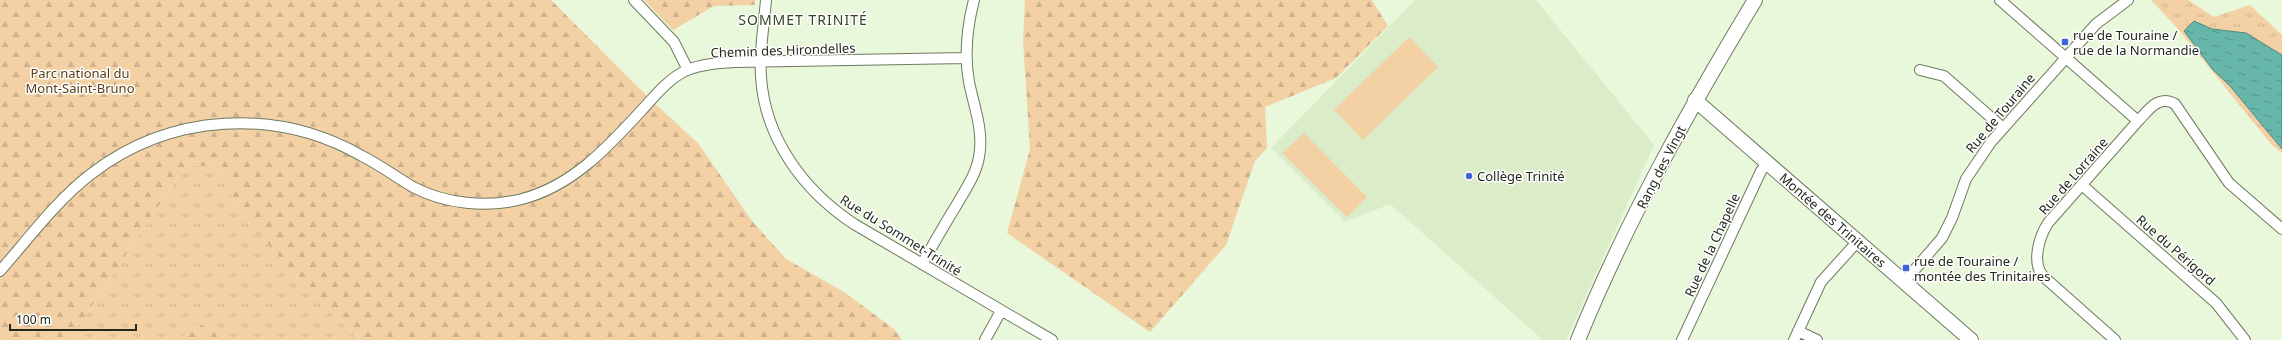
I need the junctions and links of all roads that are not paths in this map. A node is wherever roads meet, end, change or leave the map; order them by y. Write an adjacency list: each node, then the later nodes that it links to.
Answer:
1 (634, 0): 10 (street)
2 (766, 0): 9 (street, Rue du Sommet-Trinité)
3 (974, 0): 8 (street)
4 (1755, 0): 12 (street, Rang des Vingt)
5 (2000, 0): 7 (street)
6 (2128, 0): 7 (street, Rue de Touraine)
7 (2066, 57): 13 (street); 14 (street, Rue de Touraine)
8 (966, 58): 9 (street, Chemin des Hirondelles); 19 (street)
9 (762, 62): 10 (street, Chemin des Hirondelles); 19 (street, Rue du Sommet-Trinité)
10 (688, 70): 20 (street, Chemin des Hirondelles)
11 (1920, 70): 14 (street)
12 (1695, 100): 15 (street, Montée des Trinitaires); 26 (street, Rang des Vingt)
13 (2138, 122): 16 (street, Rue de Lorraine); 17 (street, Rue de Lorraine)
14 (2003, 128): 21 (street, Rue de Touraine)
15 (1768, 162): 18 (street, Montée des Trinitaires); 27 (street, Rue de la Chapelle)
16 (2083, 186): 30 (street, Rue de Lorraine); 31 (street, Rue du Périgord)
17 (2282, 229)
18 (1858, 241): 21 (street, Montée des Trinitaires); 23 (street)
19 (922, 264): 22 (street, Rue du Sommet-Trinité)
20 (0, 271)
21 (1904, 282): 29 (street, Montée des Trinitaires)
22 (1001, 310): 24 (street); 25 (street, Rue du Sommet-Trinité)
23 (1796, 336): 28 (street)
24 (985, 340)
25 (1052, 340)
26 (1578, 340)
27 (1682, 340)
28 (1817, 340)
29 (1971, 340)
30 (2115, 340)
31 (2245, 340)

